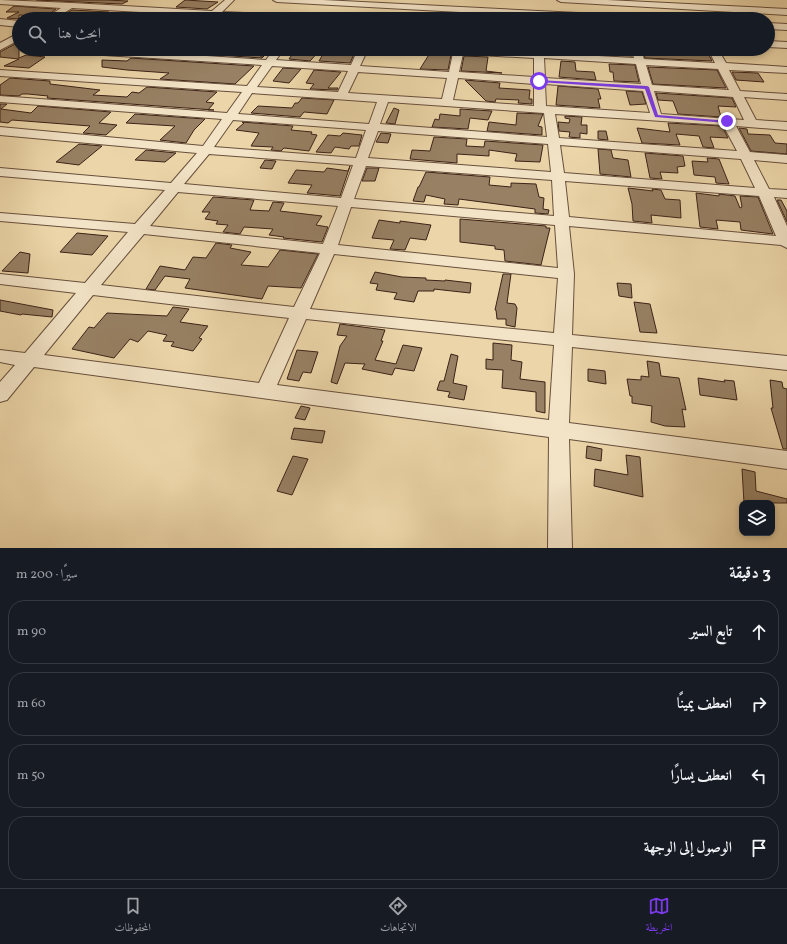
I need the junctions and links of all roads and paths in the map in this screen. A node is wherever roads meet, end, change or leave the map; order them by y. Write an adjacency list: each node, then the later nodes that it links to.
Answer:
1 (80, 0): 12 (street)
2 (230, 0): 20 (street)
3 (277, 0): 7 (street)
4 (472, 0): 16 (street)
5 (561, 0): 9 (street)
6 (12, 1): 8 (street); 12 (street)
7 (317, 1): 13 (street); 21 (street)
8 (0, 2)
9 (623, 2): 11 (street); 23 (street)
10 (157, 3): 15 (street)
11 (689, 3): 14 (street); 24 (street)
12 (71, 6): 15 (street); 18 (street)
13 (385, 6): 16 (street)
14 (786, 8)
15 (148, 10): 17 (street)
16 (468, 10): 22 (street)
17 (166, 11): 19 (street)
18 (60, 12)
19 (182, 12)
20 (216, 12)
21 (308, 12)
22 (515, 12)
23 (626, 12)
24 (694, 12)
25 (0, 22): 26 (street)
26 (12, 23)
27 (775, 26): 28 (street)
28 (787, 27)
29 (12, 40): 31 (street)
30 (775, 45): 33 (street)
31 (1, 46): 32 (street)
32 (12, 46)
33 (787, 46)
34 (190, 56): 44 (street)
35 (274, 56): 44 (street)
36 (360, 56): 46 (street)
37 (457, 56): 49 (street)
38 (539, 56): 50 (street)
39 (568, 56): 42 (street)
40 (638, 56): 43 (street)
41 (717, 56): 45 (street)
42 (582, 58): 43 (street); 51 (street)
43 (640, 62): 45 (street); 52 (street)
44 (268, 63): 46 (street); 53 (street)
45 (723, 66): 47 (street); 54 (street)
46 (353, 69): 49 (street); 55 (street)
47 (787, 70)
48 (0, 73): 53 (street)
49 (452, 76): 50 (street); 59 (street)
50 (539, 81): 51 (street); 60 (street)
51 (587, 84): 52 (street)
52 (647, 87): 54 (street); 61 (street)
53 (250, 89): 55 (street); 62 (street)
54 (737, 94): 56 (street); 64 (street)
55 (342, 95): 57 (street)
56 (787, 97)
57 (384, 98): 59 (street); 66 (street)
58 (0, 99): 62 (street)
59 (447, 102): 60 (street)
60 (545, 109): 61 (street); 68 (street)
61 (656, 116): 63 (street)
62 (229, 117): 66 (street); 69 (street)
63 (727, 121): 64 (street); 70 (street)
64 (752, 123): 65 (street)
65 (787, 126)
66 (374, 128): 68 (street); 72 (street)
67 (0, 131): 69 (street)
68 (553, 141): 70 (street); 74 (street)
69 (206, 150): 72 (street); 75 (street)
70 (744, 155): 71 (street); 76 (street)
71 (787, 159)
72 (362, 161): 74 (street); 78 (street)
73 (0, 172): 75 (street)
74 (558, 177): 76 (street); 80 (street)
75 (174, 187): 78 (street); 81 (street)
76 (765, 193): 77 (street); 82 (street)
77 (787, 194)
78 (346, 202): 80 (street); 83 (street)
79 (0, 217): 81 (street)
80 (561, 220): 82 (street); 84 (street)
81 (139, 229): 83 (street); 86 (street)
82 (787, 242)
83 (328, 249): 84 (street); 87 (street)
84 (566, 274): 88 (street)
85 (0, 279): 86 (street)
86 (89, 289): 87 (street); 90 (street)
87 (299, 313): 88 (street); 92 (street)
88 (563, 340): 91 (street); 94 (street)
89 (0, 356): 90 (street)
90 (30, 360): 92 (street); 93 (street)
91 (787, 363)
92 (264, 392): 94 (street)
93 (0, 395)
94 (559, 430): 95 (street); 96 (street)
95 (787, 460)
96 (560, 548)

